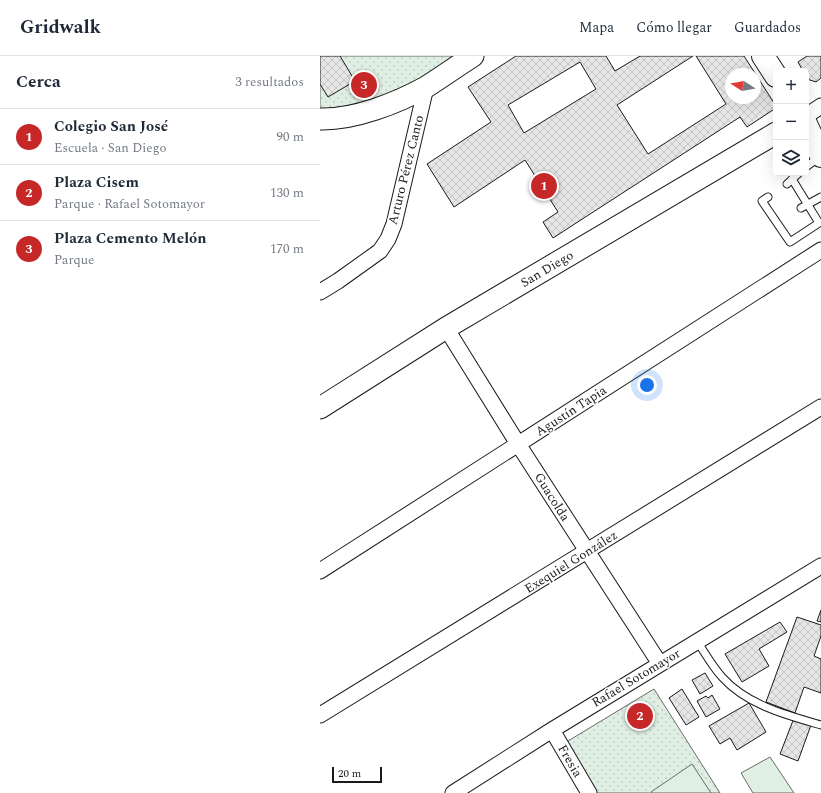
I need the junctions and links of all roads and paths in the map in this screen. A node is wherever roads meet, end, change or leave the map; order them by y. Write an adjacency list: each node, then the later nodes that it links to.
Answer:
1 (473, 56): 4 (street)
2 (763, 56): 3 (main road)
3 (773, 71)
4 (426, 87): 7 (street); 17 (street, Arturo Pérez Canto)
5 (821, 106): 6 (street)
6 (809, 114)
7 (320, 119)
8 (809, 130): 10 (main road)
9 (773, 136): 18 (street, San Diego)
10 (821, 156): 11 (lane)
11 (809, 165)
12 (795, 176): 15 (lane)
13 (768, 197): 15 (lane)
14 (821, 197): 15 (lane)
15 (804, 206)
16 (821, 250): 21 (street, Agustín Tapia)
17 (320, 292)
18 (446, 328): 20 (street, San Diego); 21 (street, Guacolda)
19 (821, 407): 22 (street, Exequiel González)
20 (320, 408)
21 (518, 444): 22 (street, Guacolda); 24 (street, Agustín Tapia)
22 (587, 552): 26 (street, Guacolda); 27 (street, Exequiel González)
23 (821, 566): 25 (street, Rafael Sotomayor)
24 (320, 571)
25 (697, 641): 26 (street, Rafael Sotomayor); 28 (lane)
26 (660, 664): 29 (street, Rafael Sotomayor)
27 (320, 716)
28 (821, 725)
29 (552, 730): 30 (street, Rafael Sotomayor); 31 (street, Fresia)
30 (453, 793)
31 (589, 793)

